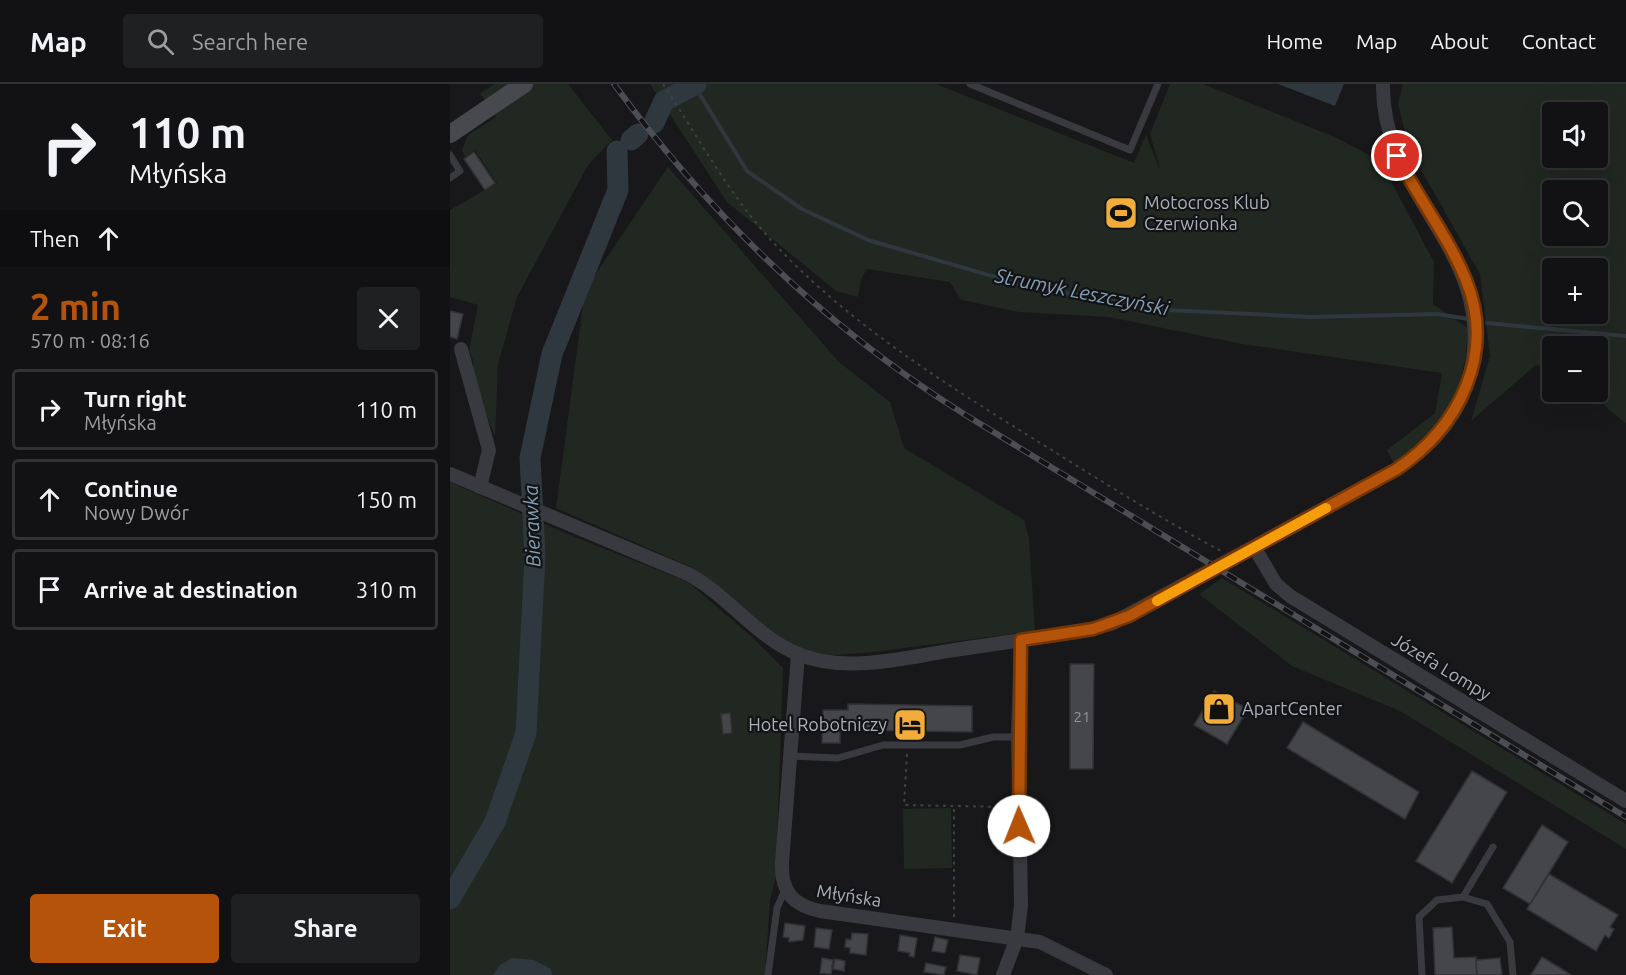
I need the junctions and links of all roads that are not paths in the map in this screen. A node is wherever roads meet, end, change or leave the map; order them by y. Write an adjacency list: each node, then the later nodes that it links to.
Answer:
1 (524, 84): 5 (main road)
2 (970, 84): 3 (lane)
3 (1158, 84)
4 (1383, 84): 11 (street)
5 (450, 134)
6 (450, 155): 7 (lane)
7 (450, 178)
8 (461, 349): 10 (street)
9 (450, 474): 10 (street)
10 (480, 487): 13 (street)
11 (1254, 547): 12 (street); 16 (street, Józefa Lompy)
12 (1021, 640): 13 (street); 14 (street)
13 (798, 654): 15 (street)
14 (1018, 737): 15 (lane); 20 (street)
15 (790, 756): 18 (street)
16 (1626, 801)
17 (1493, 847): 19 (lane)
18 (785, 890): 20 (street, Młyńska); 21 (lane)
19 (1463, 897): 24 (lane); 25 (lane)
20 (1017, 938): 22 (street); 23 (street, Młyńska)
21 (768, 975)
22 (1003, 975)
23 (1106, 975)
24 (1422, 975)
25 (1513, 975)

